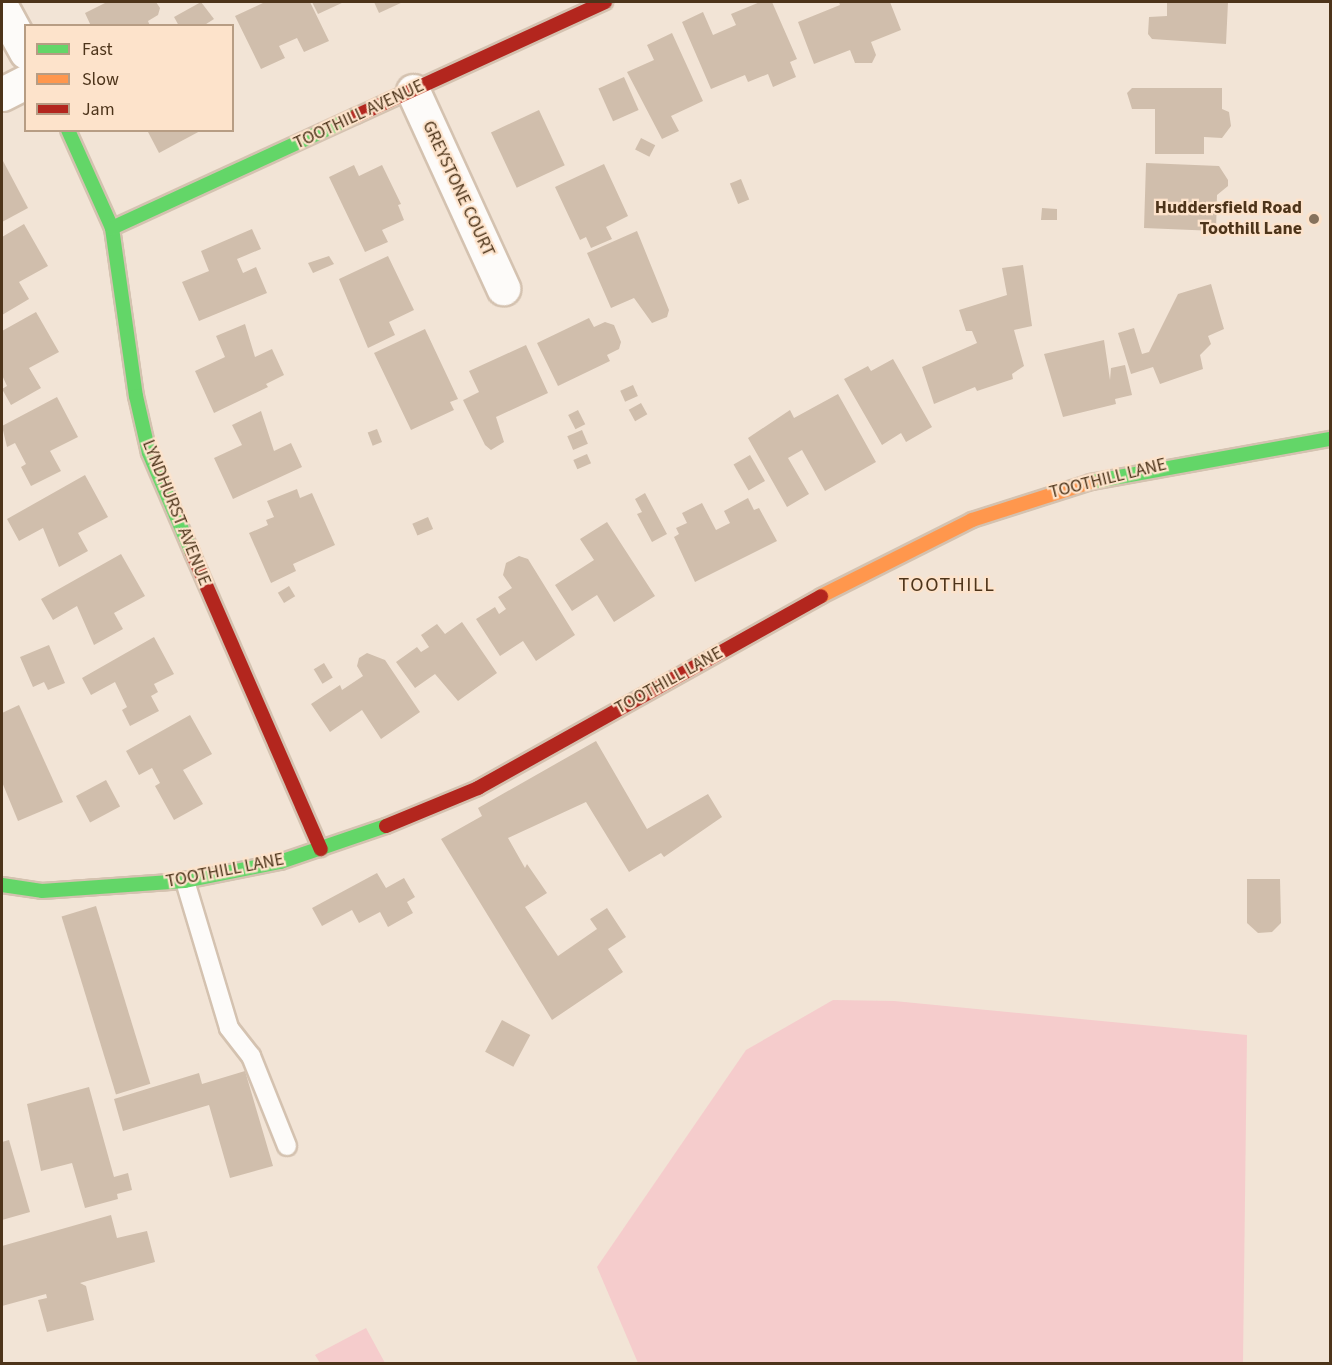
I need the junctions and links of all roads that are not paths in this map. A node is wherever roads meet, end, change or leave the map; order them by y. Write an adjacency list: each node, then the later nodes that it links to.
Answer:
1 (605, 2): 5 (street, TOOTHILL AVENUE)
2 (2, 8): 3 (street)
3 (24, 48)
4 (24, 83): 6 (street)
5 (413, 91): 8 (street, TOOTHILL AVENUE); 9 (street, GREYSTONE COURT)
6 (2, 94)
7 (69, 132): 8 (street, LYNDHURST AVENUE)
8 (112, 228): 11 (street, LYNDHURST AVENUE)
9 (503, 288)
10 (1330, 439): 11 (street, TOOTHILL LANE)
11 (321, 849): 12 (street, TOOTHILL LANE)
12 (185, 881): 13 (street, TOOTHILL LANE); 14 (lane)
13 (2, 885)
14 (287, 1146)

